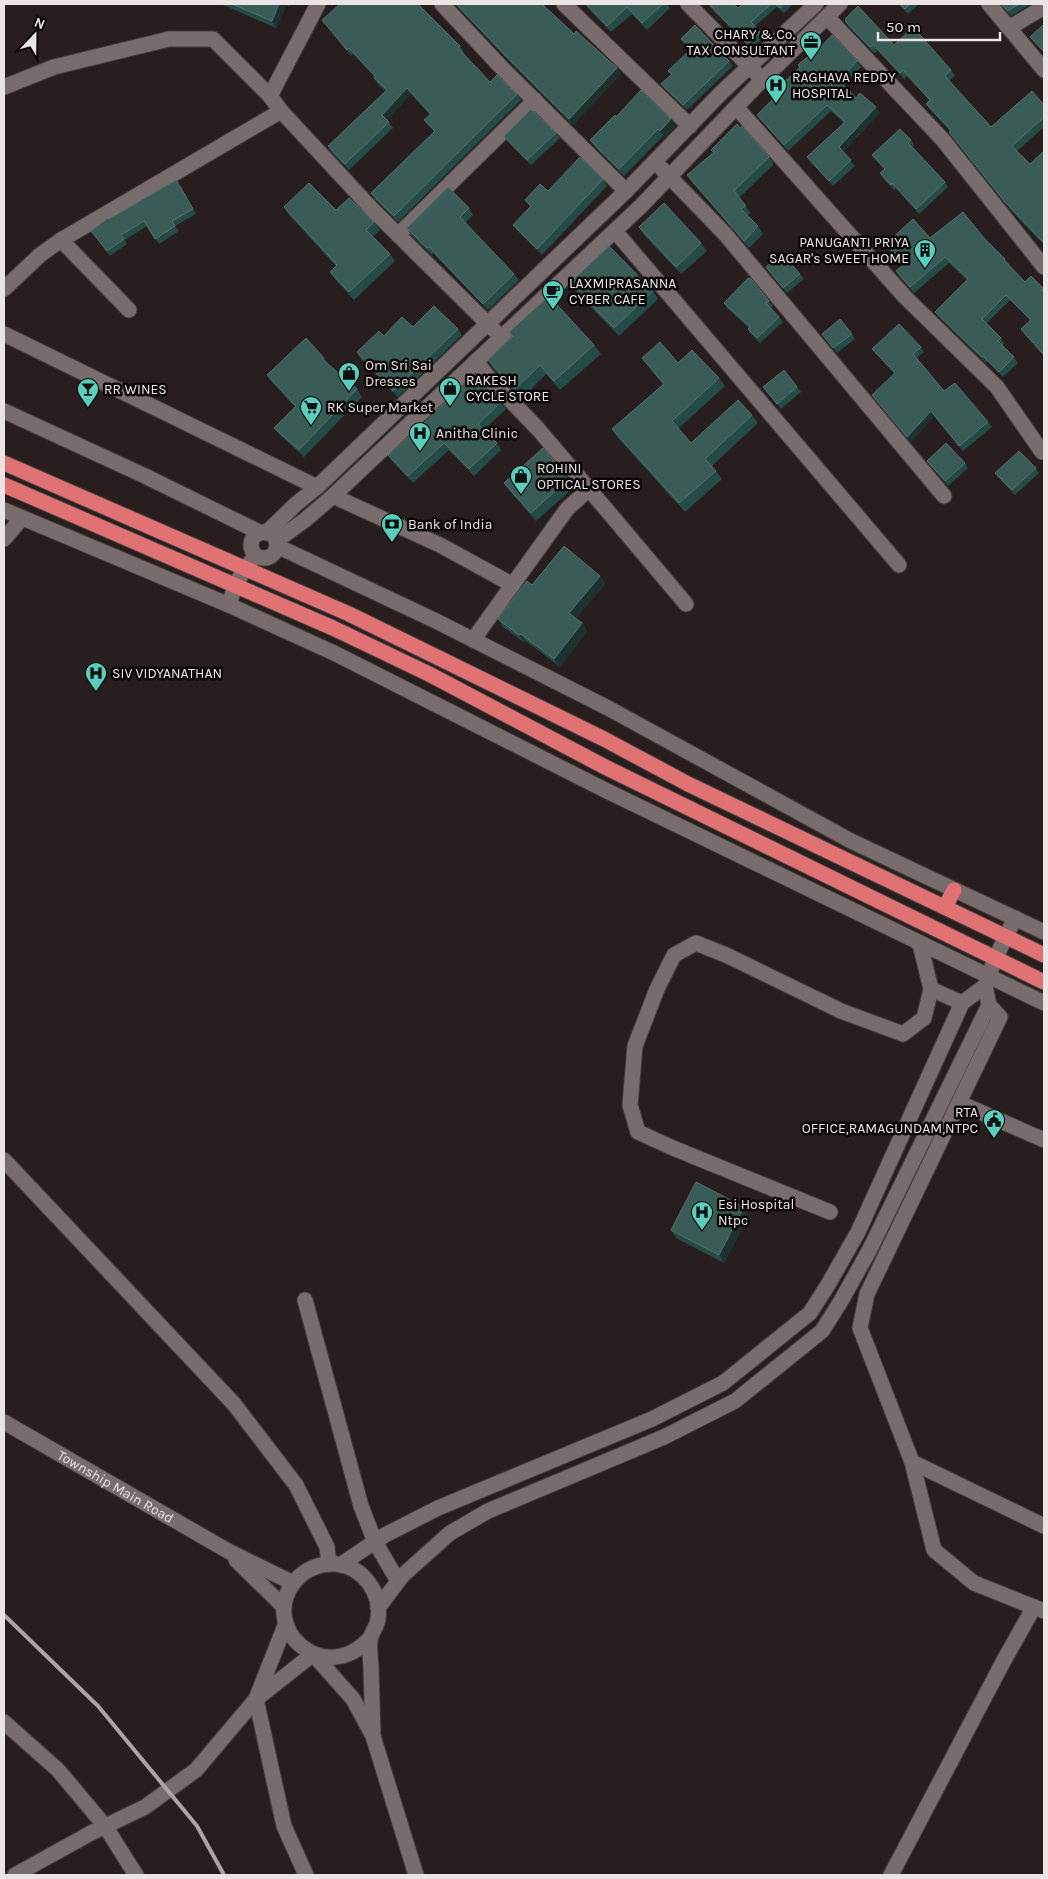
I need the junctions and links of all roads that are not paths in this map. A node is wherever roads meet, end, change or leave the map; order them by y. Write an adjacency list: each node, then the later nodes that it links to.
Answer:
1 (318, 4): 15 (street)
2 (442, 4): 16 (street)
3 (564, 4): 19 (street)
4 (688, 4): 11 (street)
5 (815, 4): 11 (street)
6 (840, 4): 9 (street)
7 (989, 4): 10 (street)
8 (1044, 8): 10 (street)
9 (827, 16): 13 (street); 26 (street)
10 (1009, 28): 12 (street)
11 (750, 67): 13 (street); 19 (street)
12 (1044, 70)
13 (764, 79): 17 (street)
14 (4, 87): 15 (street)
15 (270, 96): 18 (street)
16 (535, 100): 22 (street); 24 (street)
17 (737, 108): 21 (street); 34 (street)
18 (280, 111): 24 (street); 25 (street)
19 (690, 126): 20 (street)
20 (654, 161): 21 (street); 22 (street)
21 (670, 177): 23 (street); 40 (street)
22 (626, 191): 29 (street)
23 (615, 231): 31 (street); 46 (street)
24 (398, 235): 29 (street)
25 (61, 240): 27 (street); 28 (street)
26 (1044, 267)
27 (4, 289)
28 (129, 310)
29 (488, 323): 31 (street); 37 (street)
30 (4, 334): 37 (street)
31 (500, 338): 32 (street)
32 (476, 361): 38 (street); 39 (street)
33 (4, 410): 43 (street)
34 (1042, 452)
35 (4, 463): 47 (highway)
36 (4, 485): 49 (highway)
37 (317, 487): 43 (street)
38 (589, 488): 48 (street); 50 (street)
39 (333, 496): 43 (street); 48 (street)
40 (944, 496)
41 (4, 510): 42 (street)
42 (22, 518): 44 (street); 51 (street)
43 (270, 538): 45 (street); 45 (street); 52 (street)
44 (4, 539)
45 (256, 555): 47 (street)
46 (899, 565)
47 (244, 569): 49 (street); 54 (highway)
48 (513, 585): 52 (street)
49 (235, 586): 51 (street); 60 (highway)
50 (686, 604)
51 (229, 605): 58 (street)
52 (473, 640): 53 (street)
53 (954, 890): 54 (highway); 55 (street)
54 (945, 907): 57 (highway)
55 (1015, 918): 56 (street); 57 (street)
56 (1044, 932)
57 (1007, 936): 59 (highway); 60 (street)
58 (920, 944): 61 (street); 63 (street)
59 (1044, 955)
60 (995, 959): 61 (street); 62 (highway)
61 (987, 981): 64 (street); 65 (street); 66 (street)
62 (1044, 982)
63 (931, 988): 64 (street); 70 (street)
64 (962, 1003): 75 (street)
65 (1044, 1003)
66 (988, 1005): 67 (street); 78 (street)
67 (960, 1102): 68 (street); 73 (street)
68 (1044, 1140)
69 (4, 1160): 77 (street)
70 (830, 1212)
71 (305, 1300): 75 (street)
72 (4, 1422): 76 (street, Township Main Road)
73 (912, 1462): 74 (street); 82 (street)
74 (1044, 1526)
75 (375, 1542): 77 (street); 78 (street)
76 (228, 1551): 79 (street, Township Main Road); 80 (street, Township Main Road)
77 (335, 1564): 79 (street); 81 (street)
78 (398, 1581): 81 (street)
79 (293, 1583): 80 (street)
80 (284, 1607): 83 (street)
81 (378, 1608): 84 (street)
82 (1039, 1609): 94 (street)
83 (286, 1623): 85 (street); 86 (street)
84 (370, 1638): 85 (street); 88 (street)
85 (313, 1654): 86 (street); 88 (street)
86 (256, 1698): 89 (street); 92 (street)
87 (4, 1722): 89 (street)
88 (373, 1736): 93 (street)
89 (105, 1826): 90 (street); 91 (street)
90 (15, 1875)
91 (136, 1875)
92 (306, 1875)
93 (416, 1875)
94 (891, 1875)

